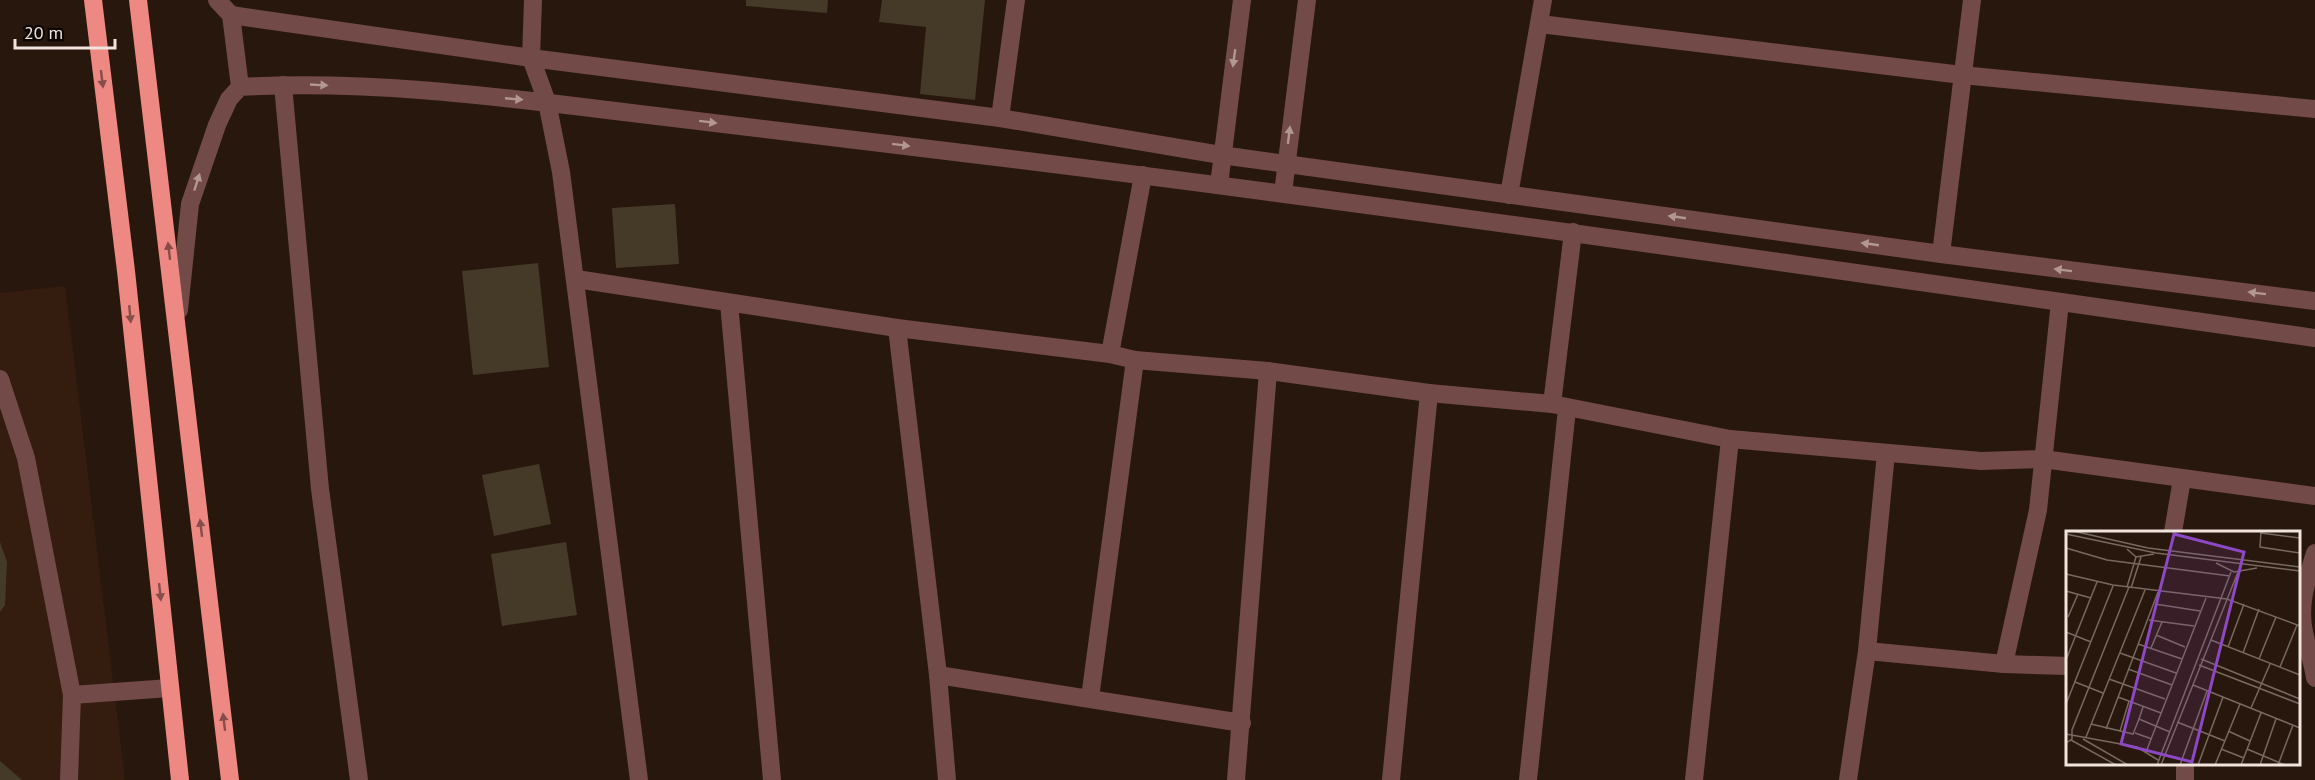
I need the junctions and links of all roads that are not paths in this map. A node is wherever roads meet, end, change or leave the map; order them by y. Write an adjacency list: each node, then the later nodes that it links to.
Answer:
1 (93, 0): 52 (highway, one-way to 52)
2 (138, 0): 31 (highway, one-way to 2)
3 (217, 0): 10 (street)
4 (533, 0): 12 (street)
5 (1016, 0): 18 (street)
6 (1242, 0): 19 (street, one-way to 19)
7 (1307, 0): 20 (street, one-way to 7)
8 (1543, 0): 11 (street)
9 (1972, 0): 13 (street)
10 (231, 15): 12 (street); 15 (street)
11 (1540, 24): 13 (street); 24 (street)
12 (531, 58): 16 (street); 18 (street)
13 (1962, 75): 17 (street); 26 (street)
14 (283, 85): 15 (street); 16 (street, one-way to 16); 59 (street)
15 (240, 87): 31 (street, one-way to 15)
16 (547, 102): 21 (street, one-way to 21); 27 (street)
17 (2315, 109)
18 (1000, 118): 19 (street)
19 (1221, 155): 20 (street); 22 (street)
20 (1286, 164): 23 (street); 24 (street)
21 (1143, 175): 22 (street); 34 (street)
22 (1219, 185): 23 (street)
23 (1283, 194): 25 (street)
24 (1509, 195): 26 (street, one-way to 24)
25 (1573, 232): 29 (street); 39 (street)
26 (1941, 254): 28 (street, one-way to 26)
27 (576, 279): 30 (street); 60 (street)
28 (2315, 301)
29 (2060, 302): 33 (street); 42 (street)
30 (729, 303): 32 (street); 61 (street)
31 (177, 323): 58 (highway, one-way to 31)
32 (897, 328): 34 (street); 50 (street)
33 (2315, 338)
34 (1110, 354): 35 (street)
35 (1135, 360): 36 (street); 54 (street)
36 (1268, 371): 38 (street); 55 (street)
37 (0, 380): 53 (street)
38 (1429, 393): 39 (street); 64 (street)
39 (1560, 407): 40 (street); 65 (street)
40 (1730, 439): 41 (street); 66 (street)
41 (1886, 453): 42 (street); 47 (street)
42 (2043, 459): 43 (street); 48 (street)
43 (2182, 479): 44 (street); 45 (street)
44 (2315, 496)
45 (2173, 531)
46 (2315, 554): 51 (street)
47 (1867, 651): 48 (street); 67 (street)
48 (2004, 664): 49 (street)
49 (2066, 666)
50 (938, 675): 54 (street); 62 (street)
51 (2315, 678)
52 (170, 688): 53 (street); 57 (highway)
53 (72, 695): 56 (street)
54 (1090, 698): 55 (street)
55 (1242, 723): 63 (street)
56 (69, 780)
57 (180, 780)
58 (230, 780)
59 (359, 780)
60 (639, 780)
61 (772, 780)
62 (947, 780)
63 (1236, 780)
64 (1390, 780)
65 (1528, 780)
66 (1694, 780)
67 (1848, 780)

